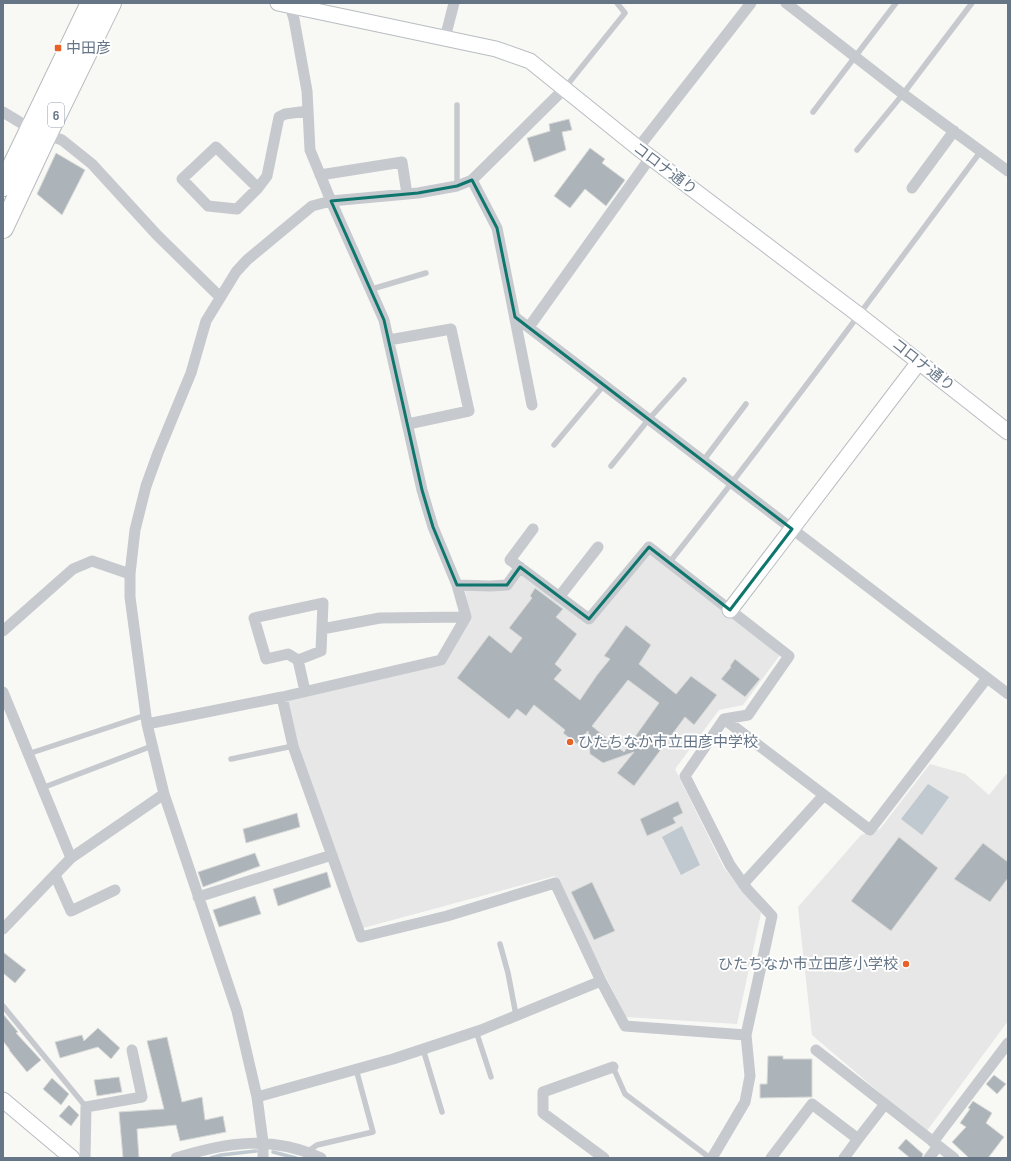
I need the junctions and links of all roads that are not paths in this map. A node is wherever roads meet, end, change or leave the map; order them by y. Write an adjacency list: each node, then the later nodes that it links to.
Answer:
1 (91, 3): 18 (highway, 6)
2 (112, 3): 18 (highway, 6)
3 (454, 3): 10 (street)
4 (617, 3): 12 (lane)
5 (751, 3): 20 (street)
6 (786, 3): 11 (street)
7 (896, 3): 11 (lane)
8 (972, 3): 13 (lane)
9 (286, 4): 10 (street, コロナ通り); 15 (street)
10 (445, 38): 12 (street, コロナ通り)
11 (855, 57): 13 (street); 17 (lane)
12 (564, 89): 20 (street, コロナ通り); 26 (street)
13 (903, 94): 19 (street); 21 (lane)
14 (457, 105): 28 (lane)
15 (308, 111): 25 (street); 29 (street)
16 (3, 112): 18 (street)
17 (813, 112)
18 (39, 131): 27 (highway, 6); 33 (highway, 6); 36 (street)
19 (954, 131): 22 (street); 30 (street)
20 (638, 148): 23 (street, コロナ通り)
21 (857, 150)
22 (981, 151): 24 (street); 37 (lane)
23 (650, 158): 37 (street, コロナ通り); 39 (street)
24 (1008, 171)
25 (320, 174): 31 (street); 32 (street)
26 (472, 180): 28 (street); 38 (street)
27 (3, 186)
28 (457, 186): 31 (street)
29 (258, 188): 29 (street)
30 (912, 188)
31 (407, 194): 32 (street)
32 (331, 201): 35 (street); 36 (street)
33 (3, 228)
34 (426, 273): 35 (lane)
35 (372, 290): 40 (street)
36 (220, 296): 58 (street)
37 (859, 315): 41 (street, コロナ通り); 52 (lane)
38 (515, 317): 39 (street); 45 (street)
39 (529, 328): 43 (street)
40 (389, 340): 47 (street); 47 (street)
41 (919, 362): 48 (street, コロナ通り); 54 (street)
42 (684, 380): 46 (lane)
43 (604, 385): 46 (street); 49 (lane)
44 (746, 404): 50 (lane)
45 (532, 405)
46 (649, 419): 50 (street); 51 (lane)
47 (408, 424): 59 (street)
48 (1008, 432)
49 (554, 445)
50 (703, 461): 52 (street)
51 (611, 466)
52 (732, 483): 54 (street); 56 (lane)
53 (533, 529): 57 (street)
54 (792, 529): 61 (street); 66 (street)
55 (598, 547): 60 (street)
56 (669, 563): 60 (street); 61 (street)
57 (520, 567): 59 (street); 60 (street)
58 (130, 574): 64 (street); 71 (street)
59 (457, 585): 62 (street)
60 (559, 597)
61 (730, 610): 72 (street)
62 (466, 617): 63 (street); 67 (street)
63 (322, 629): 65 (street); 65 (street)
64 (3, 631)
65 (298, 660): 67 (street)
66 (987, 678): 69 (street); 79 (street)
67 (305, 691): 70 (street)
68 (3, 692): 75 (street)
69 (1008, 694)
70 (282, 697): 71 (street); 74 (street)
71 (147, 719): 73 (street); 75 (lane)
72 (724, 719): 79 (street); 83 (street)
73 (152, 746): 77 (lane); 78 (street)
74 (293, 746): 76 (lane); 80 (street)
75 (28, 754): 77 (street)
76 (231, 759)
77 (42, 788): 81 (street)
78 (164, 794): 81 (street); 85 (street)
79 (824, 795): 83 (street)
80 (332, 855): 85 (street); 88 (street)
81 (71, 858): 82 (street)
82 (55, 875): 84 (street); 86 (street)
83 (743, 884): 92 (street)
84 (115, 890)
85 (198, 897): 100 (street)
86 (3, 929)
87 (500, 944): 90 (lane)
88 (601, 981): 90 (street); 92 (street)
89 (3, 1006): 103 (lane)
90 (516, 1015): 91 (street)
91 (476, 1031): 94 (street); 99 (lane)
92 (746, 1035): 115 (street)
93 (1008, 1043): 107 (street)
94 (423, 1049): 98 (street); 104 (lane)
95 (132, 1050): 103 (street)
96 (816, 1050): 102 (street)
97 (614, 1067): 114 (street); 115 (lane)
98 (356, 1069): 100 (street); 108 (lane)
99 (491, 1077)
100 (257, 1097): 106 (street)
101 (3, 1100): 109 (street)
102 (885, 1104): 105 (street); 107 (street)
103 (86, 1107): 110 (street)
104 (442, 1112)
105 (858, 1139): 116 (street); 117 (street)
106 (263, 1142): 108 (street); 111 (street); 112 (street)
107 (936, 1144): 118 (street); 119 (street)
108 (307, 1152): 113 (street)
109 (72, 1158)
110 (85, 1158)
111 (176, 1158)
112 (263, 1158)
113 (321, 1158)
114 (604, 1158)
115 (711, 1158)
116 (771, 1158)
117 (844, 1158)
118 (929, 1158)
119 (954, 1158)

